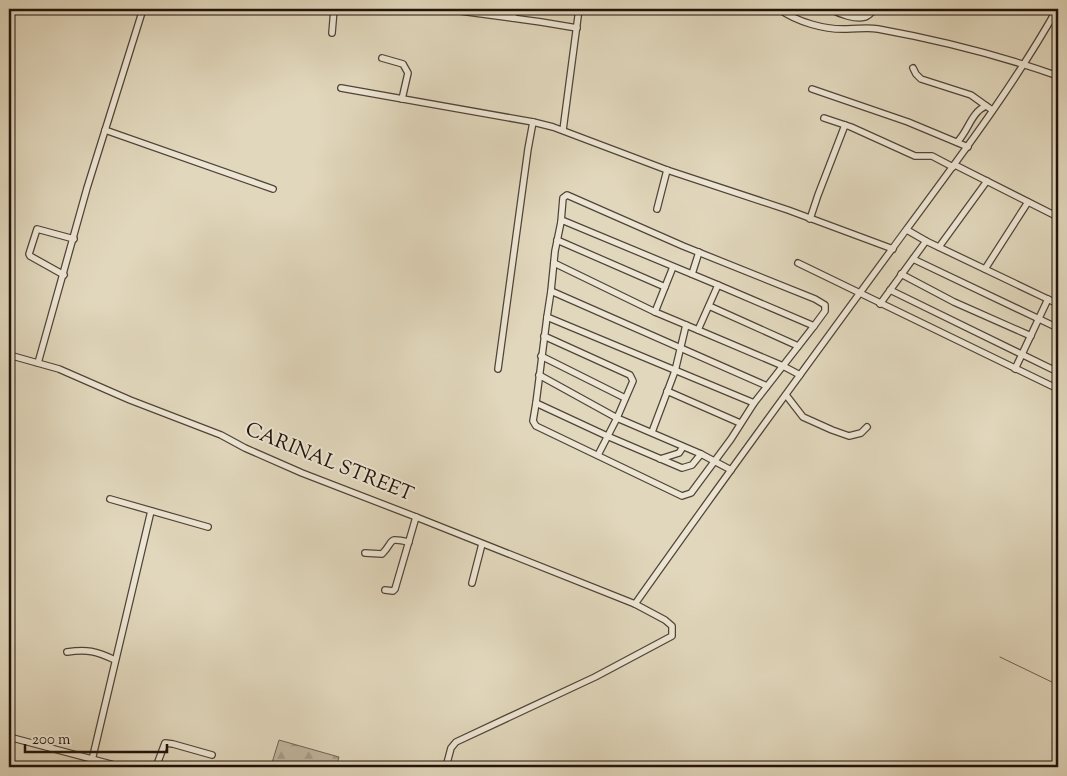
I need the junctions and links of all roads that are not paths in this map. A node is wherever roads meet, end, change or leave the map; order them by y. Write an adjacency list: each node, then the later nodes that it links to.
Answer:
1 (143, 9): 26 (street)
2 (334, 9): 13 (street)
3 (445, 9): 10 (street)
4 (514, 9): 11 (street)
5 (579, 9): 12 (street)
6 (779, 9): 15 (street)
7 (831, 9): 8 (street)
8 (875, 9)
9 (1057, 9): 15 (street)
10 (464, 10): 11 (street)
11 (513, 18): 12 (street)
12 (577, 28): 27 (street)
13 (332, 33)
14 (382, 58): 20 (street)
15 (1025, 64): 17 (street); 22 (street)
16 (914, 68): 21 (street)
17 (1058, 76)
18 (340, 88): 20 (street)
19 (812, 89): 28 (street)
20 (402, 99): 24 (street)
21 (986, 106): 22 (street); 28 (street)
22 (992, 110): 29 (street)
23 (824, 118): 25 (street)
24 (533, 122): 27 (street); 80 (street)
25 (845, 126): 30 (street); 37 (street)
26 (106, 130): 33 (street); 40 (street)
27 (563, 130): 31 (street)
28 (957, 142): 29 (street)
29 (968, 147): 30 (street)
30 (954, 166): 32 (street); 39 (street)
31 (667, 170): 35 (street); 37 (street)
32 (987, 181): 34 (street); 43 (street)
33 (273, 189)
34 (1028, 202): 36 (street); 50 (street)
35 (657, 209)
36 (1058, 217)
37 (810, 219): 44 (street)
38 (561, 222): 41 (street); 45 (street); 49 (street)
39 (907, 230): 42 (street); 44 (street)
40 (74, 239): 53 (street); 53 (street)
41 (557, 240): 47 (street); 55 (street)
42 (926, 241): 43 (street); 46 (street)
43 (939, 248): 50 (street)
44 (893, 249): 58 (street)
45 (699, 252): 51 (street); 67 (street)
46 (913, 259): 52 (street); 65 (street)
47 (554, 263): 57 (street); 63 (street)
48 (798, 263): 58 (street)
49 (673, 267): 51 (street); 55 (street)
50 (985, 269): 59 (street)
51 (692, 274): 54 (street)
52 (901, 274): 56 (street); 71 (street)
53 (64, 275): 78 (street)
54 (718, 285): 62 (street); 67 (street)
55 (665, 287): 63 (street)
56 (890, 290): 60 (street); 75 (street)
57 (550, 291): 64 (street); 73 (street)
58 (861, 293): 60 (street); 85 (street)
59 (1048, 299): 61 (street); 65 (street)
60 (880, 304): 81 (street)
61 (1058, 304)
62 (709, 306): 69 (street); 72 (street)
63 (655, 312): 66 (street)
64 (547, 317): 70 (street); 83 (street)
65 (1038, 319): 68 (street); 71 (street)
66 (686, 325): 69 (street); 73 (street)
67 (814, 326): 72 (street)
68 (1058, 328)
69 (698, 330): 79 (street)
70 (544, 336): 76 (street); 90 (street)
71 (1031, 336): 75 (street)
72 (798, 346): 79 (street)
73 (679, 348): 83 (street); 86 (street)
74 (9, 355): 78 (street, CARINAL STREET)
75 (1022, 355): 81 (street); 82 (street)
76 (541, 356): 84 (street); 90 (street)
77 (1058, 359): 82 (street)
78 (38, 363): 106 (street, CARINAL STREET)
79 (783, 366): 85 (street); 86 (street)
80 (498, 369)
81 (1015, 369): 87 (street)
82 (1056, 370)
83 (675, 371): 88 (street); 91 (street)
84 (539, 375): 92 (street); 93 (street)
85 (800, 375): 89 (street)
86 (767, 386): 91 (street)
87 (1058, 389)
88 (667, 391): 94 (street); 96 (street)
89 (786, 395): 95 (street); 103 (street)
90 (626, 398): 93 (street)
91 (754, 402): 94 (street)
92 (536, 403): 97 (street); 100 (street)
93 (617, 418): 96 (street); 97 (street)
94 (740, 423): 102 (street)
95 (867, 427)
96 (652, 432): 98 (street)
97 (607, 436): 100 (street); 101 (street)
98 (682, 447): 99 (street); 101 (street)
99 (701, 454): 101 (street); 102 (street)
100 (598, 455): 102 (street)
101 (660, 459)
102 (715, 461): 103 (street)
103 (731, 470): 113 (street)
104 (110, 499): 105 (street)
105 (151, 511): 107 (street); 115 (street)
106 (416, 516): 108 (street); 109 (street, CARINAL STREET)
107 (208, 527)
108 (409, 542): 110 (street); 112 (street)
109 (482, 544): 111 (street); 113 (street, CARINAL STREET)
110 (366, 553)
111 (472, 583)
112 (385, 590)
113 (635, 604): 121 (street, CARINAL STREET)
114 (66, 652): 115 (street)
115 (115, 660): 118 (street)
116 (9, 737): 118 (street)
117 (212, 755): 120 (street)
118 (92, 760): 119 (street)
119 (122, 767)
120 (156, 767)
121 (446, 767)

